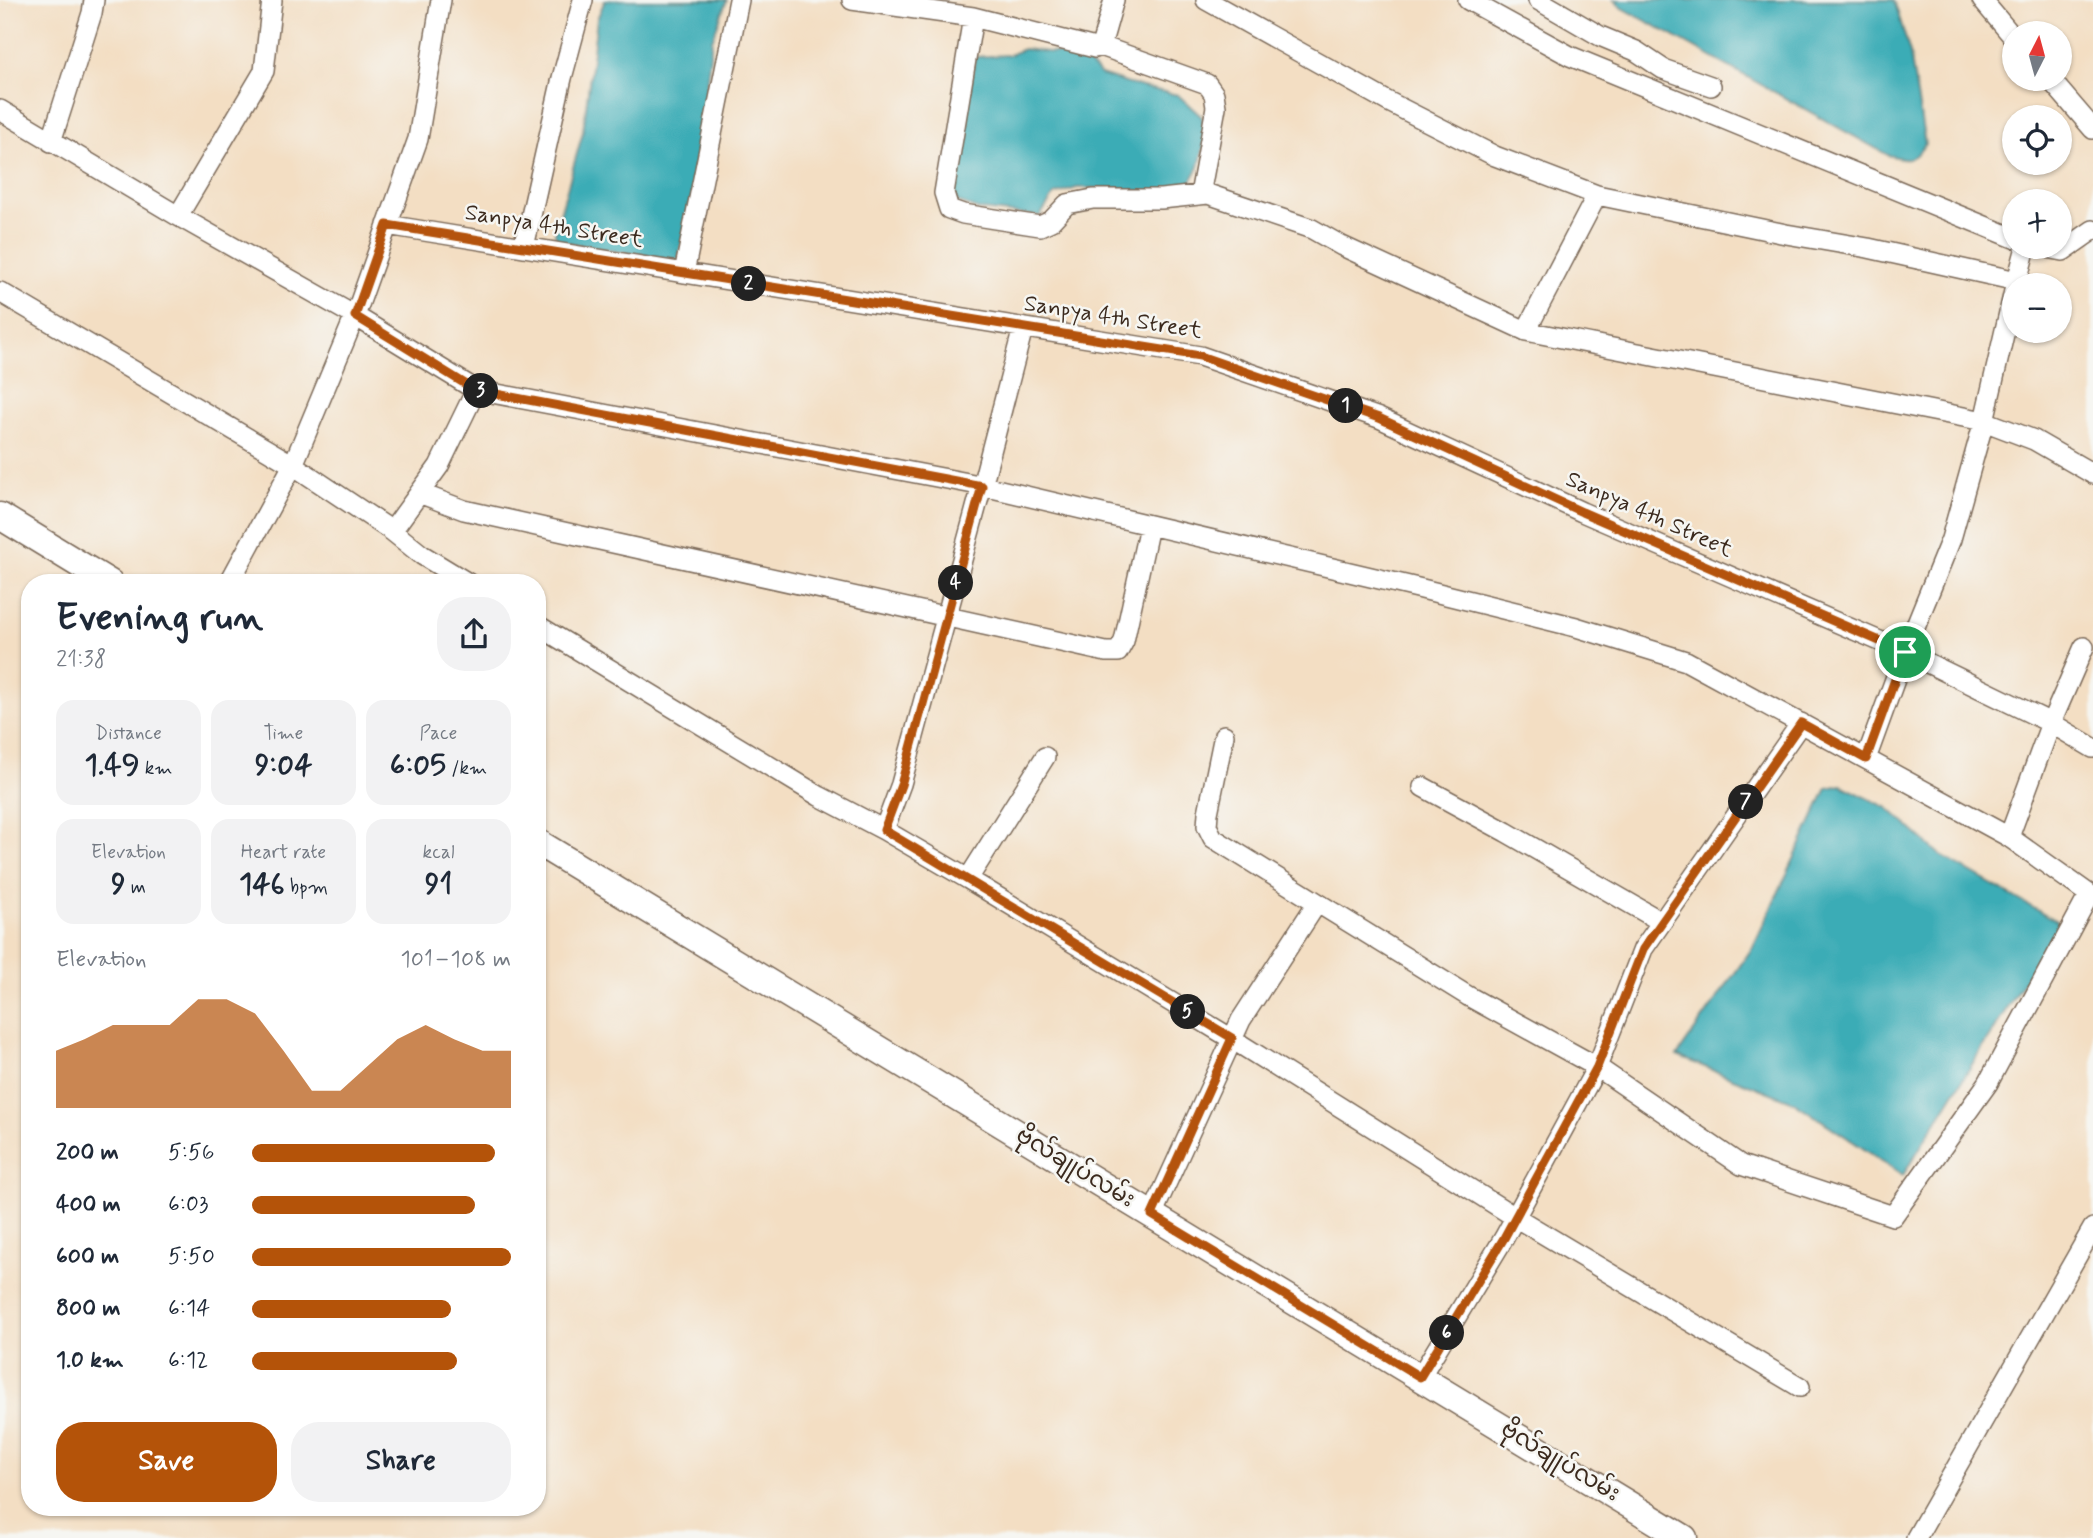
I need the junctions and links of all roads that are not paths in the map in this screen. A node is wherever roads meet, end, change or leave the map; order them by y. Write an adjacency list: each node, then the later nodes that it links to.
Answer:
1 (94, 0): 19 (street)
2 (272, 0): 22 (street)
3 (441, 0): 23 (street)
4 (583, 0): 26 (street)
5 (739, 0): 28 (street)
6 (852, 0): 12 (street)
7 (1114, 0): 14 (street)
8 (1206, 0): 21 (street)
9 (1468, 0): 25 (street)
10 (1538, 0): 15 (street)
11 (1982, 0): 13 (street)
12 (973, 17): 14 (street); 20 (street)
13 (2002, 23)
14 (1101, 46): 20 (street)
15 (1711, 86)
16 (2060, 91): 18 (street)
17 (0, 110): 19 (street)
18 (2093, 129)
19 (51, 142): 22 (street)
20 (1200, 195): 33 (street)
21 (1597, 195): 29 (street); 33 (street)
22 (178, 216): 31 (street)
23 (387, 225): 26 (street, Sanpya 4th Street); 31 (street)
24 (2093, 230): 27 (street)
25 (2002, 233)
26 (524, 247): 28 (street, Sanpya 4th Street)
27 (2072, 247)
28 (684, 273): 32 (street, Sanpya 4th Street)
29 (2002, 283)
30 (0, 292): 37 (street)
31 (355, 316): 35 (street); 37 (street)
32 (1023, 328): 39 (street); 50 (street, Sanpya 4th Street)
33 (1526, 331): 36 (street)
34 (2002, 343): 36 (street)
35 (475, 390): 39 (street); 40 (street)
36 (1984, 421): 38 (street); 50 (street)
37 (293, 465): 43 (street); 45 (street)
38 (2093, 474)
39 (982, 486): 42 (street); 47 (street)
40 (419, 494): 43 (street); 47 (street)
41 (0, 516): 44 (street)
42 (1149, 526): 47 (street); 51 (street)
43 (392, 531): 46 (street)
44 (95, 574)
45 (234, 574)
46 (453, 574)
47 (947, 618): 58 (street)
48 (546, 630): 58 (street)
49 (2084, 647): 52 (street)
50 (1905, 652): 52 (street, Sanpya 4th Street); 56 (street)
51 (1801, 723): 56 (street); 64 (street)
52 (2051, 723): 54 (street, Sanpya 4th Street); 59 (street)
53 (1224, 735): 63 (street)
54 (2093, 748)
55 (1045, 757): 61 (street)
56 (1866, 759): 59 (street)
57 (1423, 787): 64 (street)
58 (884, 830): 61 (street)
59 (2009, 837): 62 (street)
60 (546, 847): 67 (street, ဗိုလ်ချုပ်လမ်း)
61 (968, 879): 65 (street)
62 (2091, 896): 66 (street)
63 (1317, 903): 65 (street); 66 (street)
64 (1662, 922): 66 (street)
65 (1232, 1038): 67 (street); 68 (street)
66 (1597, 1067): 68 (street)
67 (1152, 1215): 70 (street, ဗိုလ်ချုပ်လမ်း)
68 (1515, 1217): 70 (street); 71 (street)
69 (2093, 1228): 73 (street)
70 (1420, 1377): 72 (street, ဗိုလ်ချုပ်လမ်း)
71 (1800, 1387)
72 (1684, 1538)
73 (1916, 1538)

